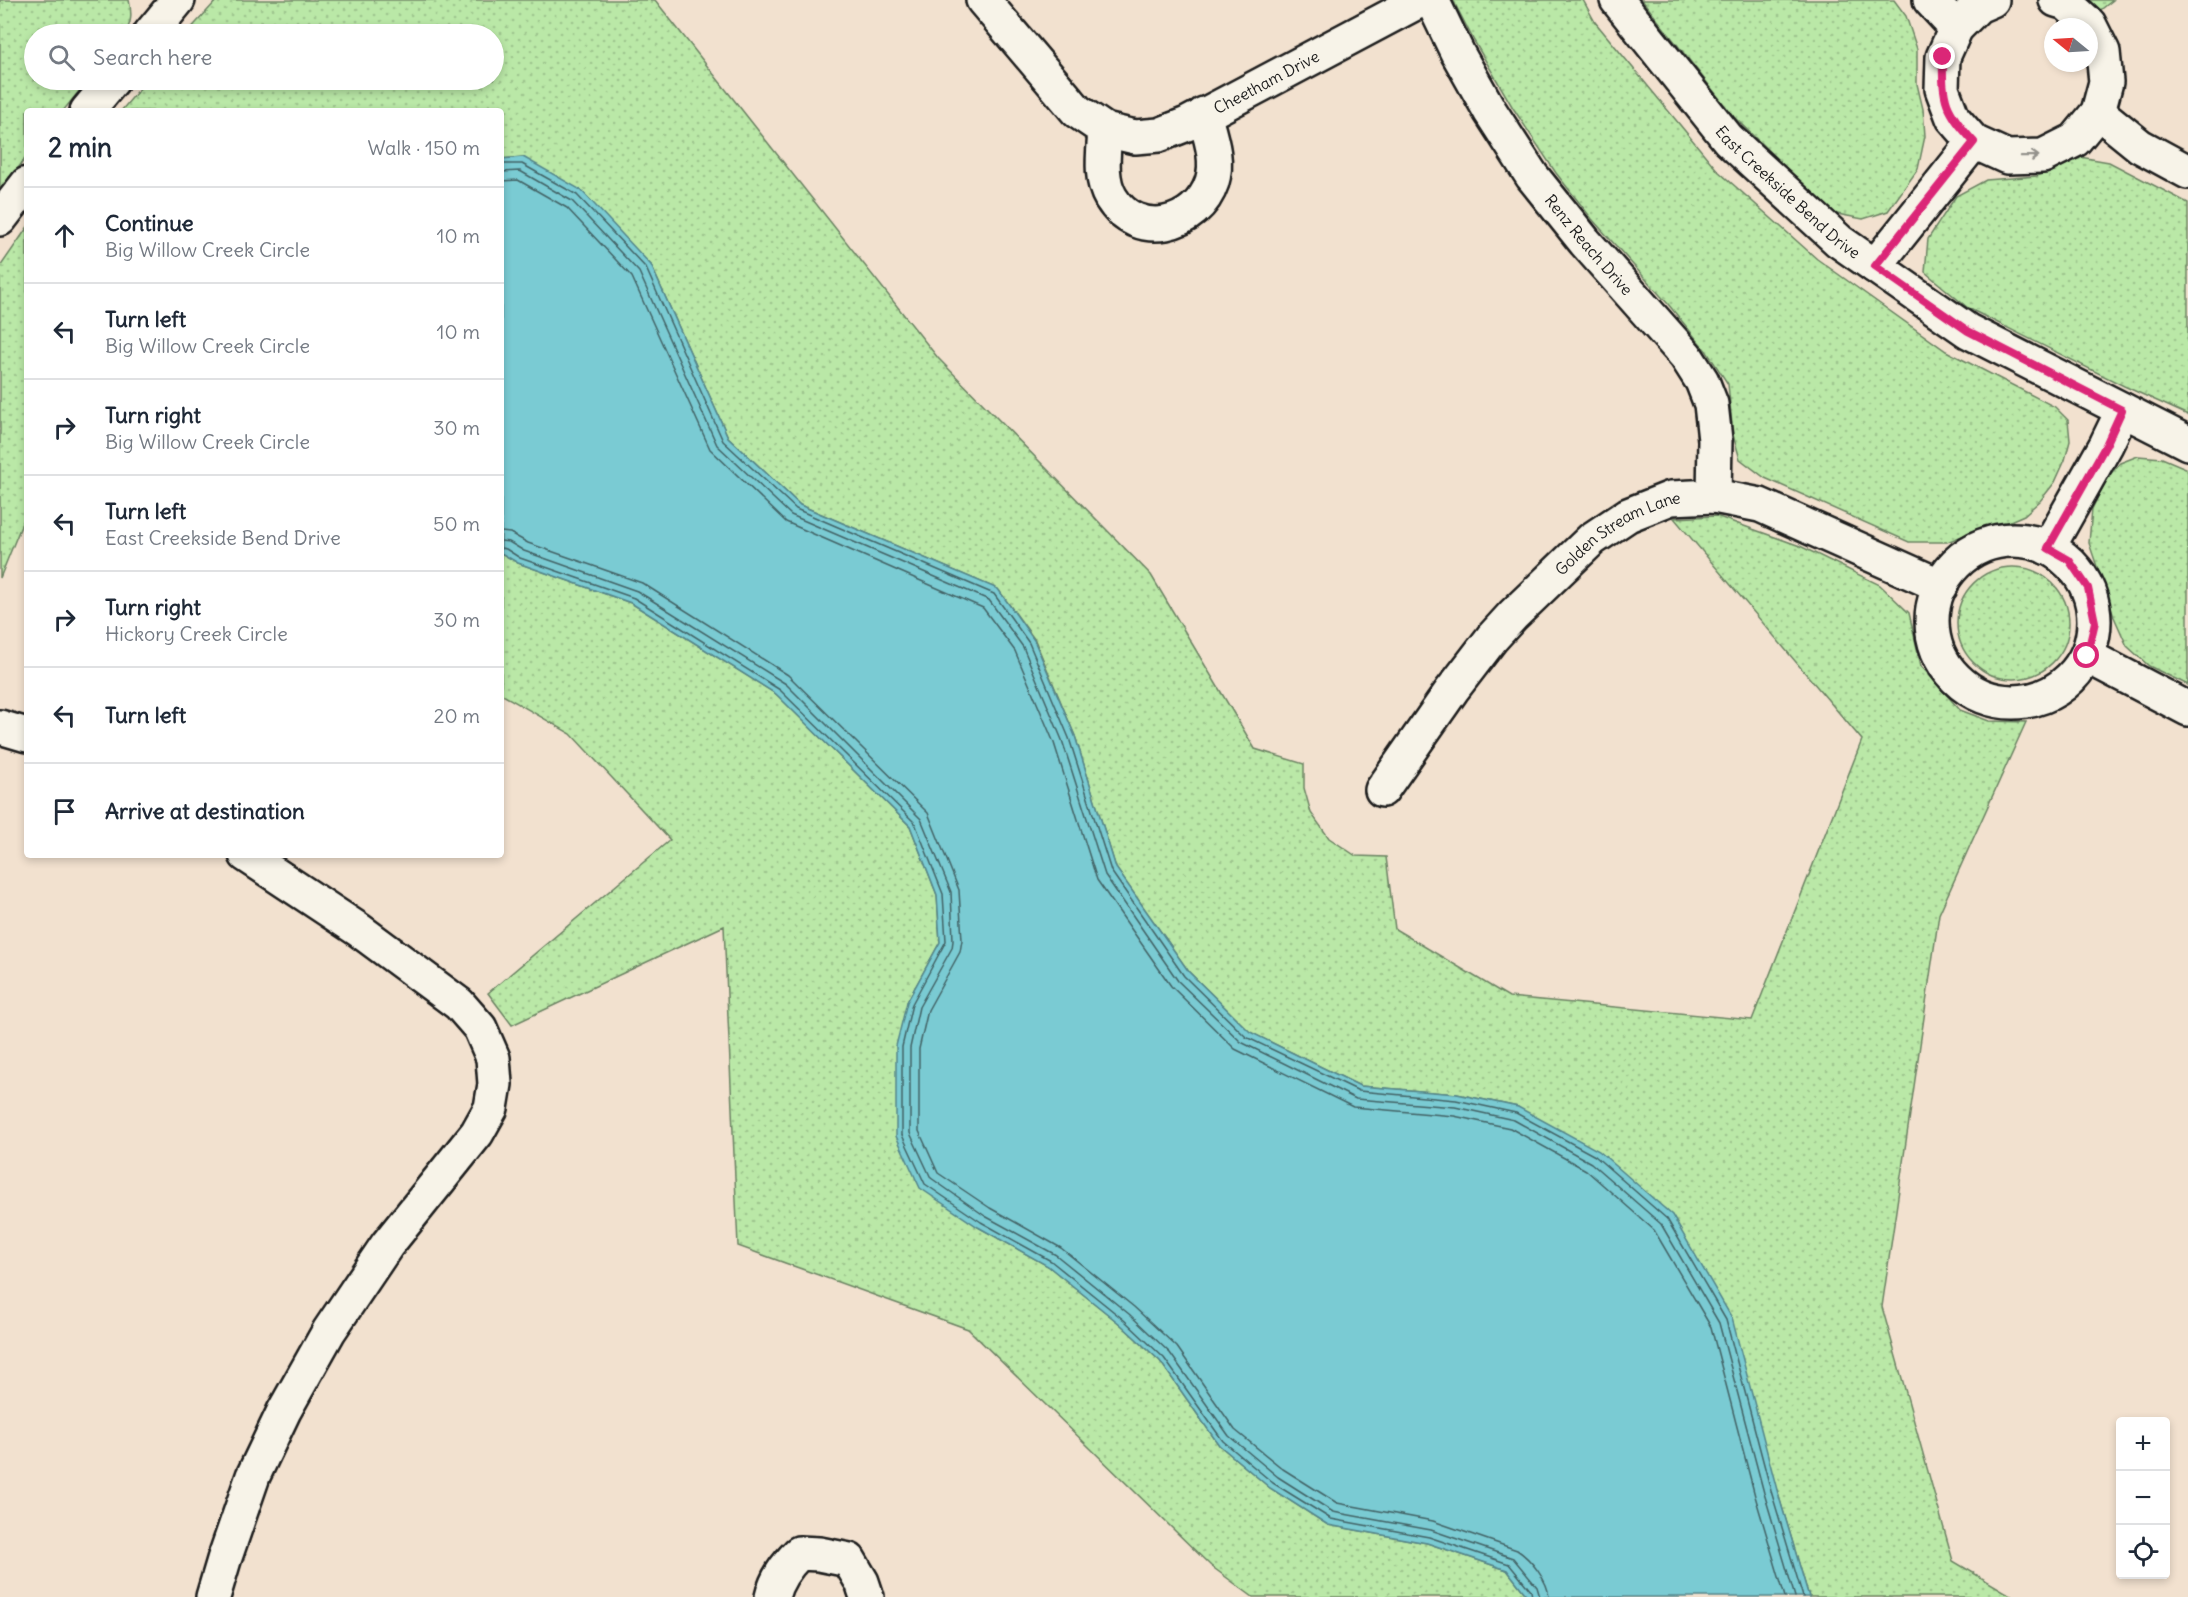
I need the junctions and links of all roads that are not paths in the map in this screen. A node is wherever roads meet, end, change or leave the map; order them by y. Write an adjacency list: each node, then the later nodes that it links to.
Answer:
1 (178, 0): 9 (street)
2 (983, 0): 15 (street)
3 (1421, 0): 14 (street, Cheetham Drive)
4 (1432, 0): 23 (street, Renz Reach Drive)
5 (1617, 0): 20 (street, East Creekside Bend Drive)
6 (1930, 0): 10 (street)
7 (1992, 0): 10 (street)
8 (2056, 0): 13 (street)
9 (158, 24)
10 (1956, 28): 16 (street)
11 (105, 90): 12 (street)
12 (90, 108)
13 (2098, 112): 16 (street, one-way to 13); 17 (street)
14 (1204, 114): 15 (street, Cheetham Drive); 15 (street)
15 (1105, 130)
16 (1974, 142): 20 (street)
17 (2188, 172)
18 (24, 188): 19 (street)
19 (0, 219)
20 (1875, 266): 21 (street, East Creekside Bend Drive)
21 (2122, 410): 22 (street, East Creekside Bend Drive); 24 (street)
22 (2188, 443)
23 (1714, 496): 25 (street, Golden Stream Lane); 30 (street, Golden Stream Lane)
24 (2048, 548): 25 (street); 26 (street)
25 (1941, 586): 26 (street)
26 (2087, 656): 27 (street)
27 (2188, 710)
28 (0, 727): 29 (street)
29 (24, 734)
30 (1382, 790)
31 (251, 858): 32 (street)
32 (213, 1597)
33 (772, 1597): 34 (street)
34 (867, 1597)

